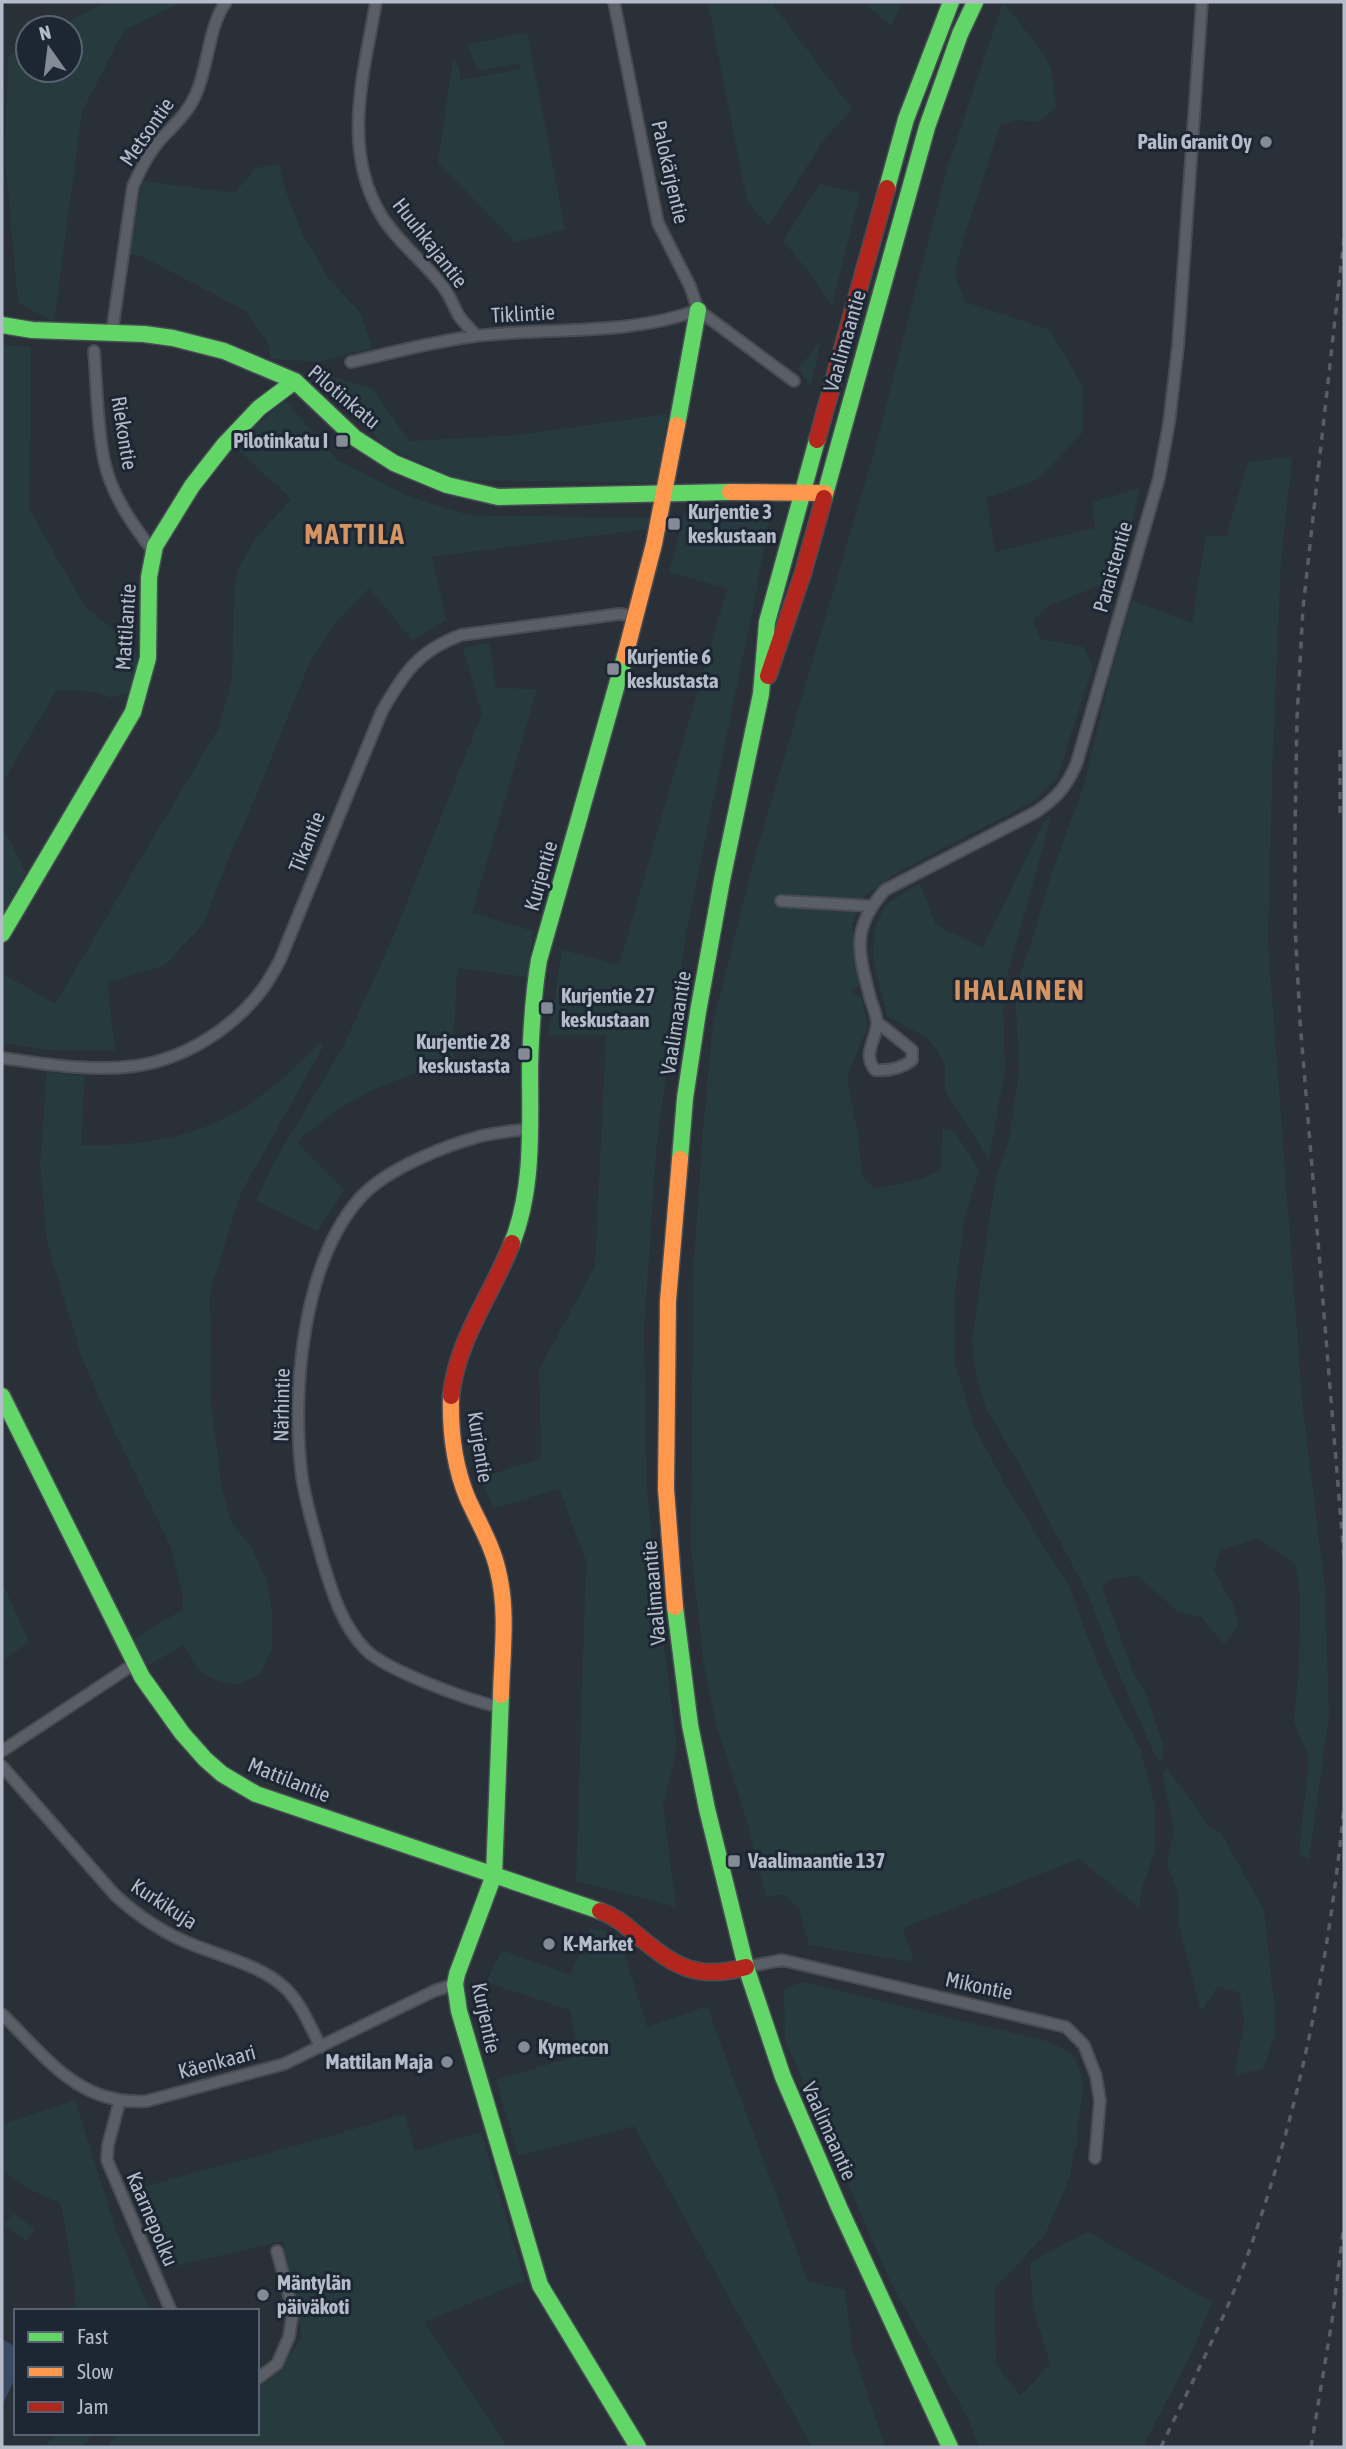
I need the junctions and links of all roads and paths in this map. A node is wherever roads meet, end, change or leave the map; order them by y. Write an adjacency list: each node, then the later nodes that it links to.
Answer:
1 (226, 2): 9 (street, Metsontie)
2 (376, 2): 10 (street, Huuhkajantie)
3 (614, 2): 7 (street, Palokärjentie)
4 (951, 2): 16 (street, Vaalimaantie)
5 (975, 2): 17 (street, Vaalimaantie)
6 (1202, 2): 22 (street, Paraistentie)
7 (698, 310): 10 (street, Tiklintie); 14 (street); 15 (street, Kurjentie)
8 (2, 325): 9 (street, Pilotinkatu)
9 (112, 332): 13 (street, Pilotinkatu)
10 (477, 336): 12 (street, Tiklintie)
11 (94, 351): 18 (street, Riekontie)
12 (351, 362)
13 (295, 381): 15 (street, Pilotinkatu); 18 (street, Mattilantie)
14 (794, 381)
15 (664, 493): 16 (street, Pilotinkatu); 19 (street, Kurjentie)
16 (802, 493): 17 (street, Pilotinkatu); 20 (street, Vaalimaantie)
17 (825, 493): 20 (street, Vaalimaantie)
18 (153, 551): 23 (street, Mattilantie)
19 (636, 616): 25 (street, Tikantie); 26 (street, Kurjentie)
20 (761, 694): 33 (street, Vaalimaantie)
21 (781, 901): 22 (street)
22 (871, 906): 24 (street)
23 (2, 934)
24 (877, 1022): 24 (street)
25 (2, 1058)
26 (528, 1129): 29 (street, Kurjentie); 29 (street, Närhintie)
27 (2, 1396): 28 (street, Mattilantie)
28 (134, 1664): 30 (street); 32 (street, Mattilantie)
29 (500, 1707): 32 (street, Kurjentie)
30 (2, 1751)
31 (2, 1766): 36 (street, Kurkikuja)
32 (494, 1875): 33 (street, Mattilantie); 34 (street, Kurjentie)
33 (746, 1967): 38 (street, Mikontie); 43 (street, Vaalimaantie)
34 (455, 1984): 36 (street, Käenkaari); 42 (street, Kurjentie)
35 (2, 2014): 37 (street, Käenkaari)
36 (320, 2047): 37 (street, Käenkaari)
37 (120, 2100): 40 (street, Kaarnepolku)
38 (1095, 2158)
39 (277, 2251): 41 (street)
40 (170, 2309)
41 (259, 2378)
42 (638, 2447)
43 (950, 2447)

